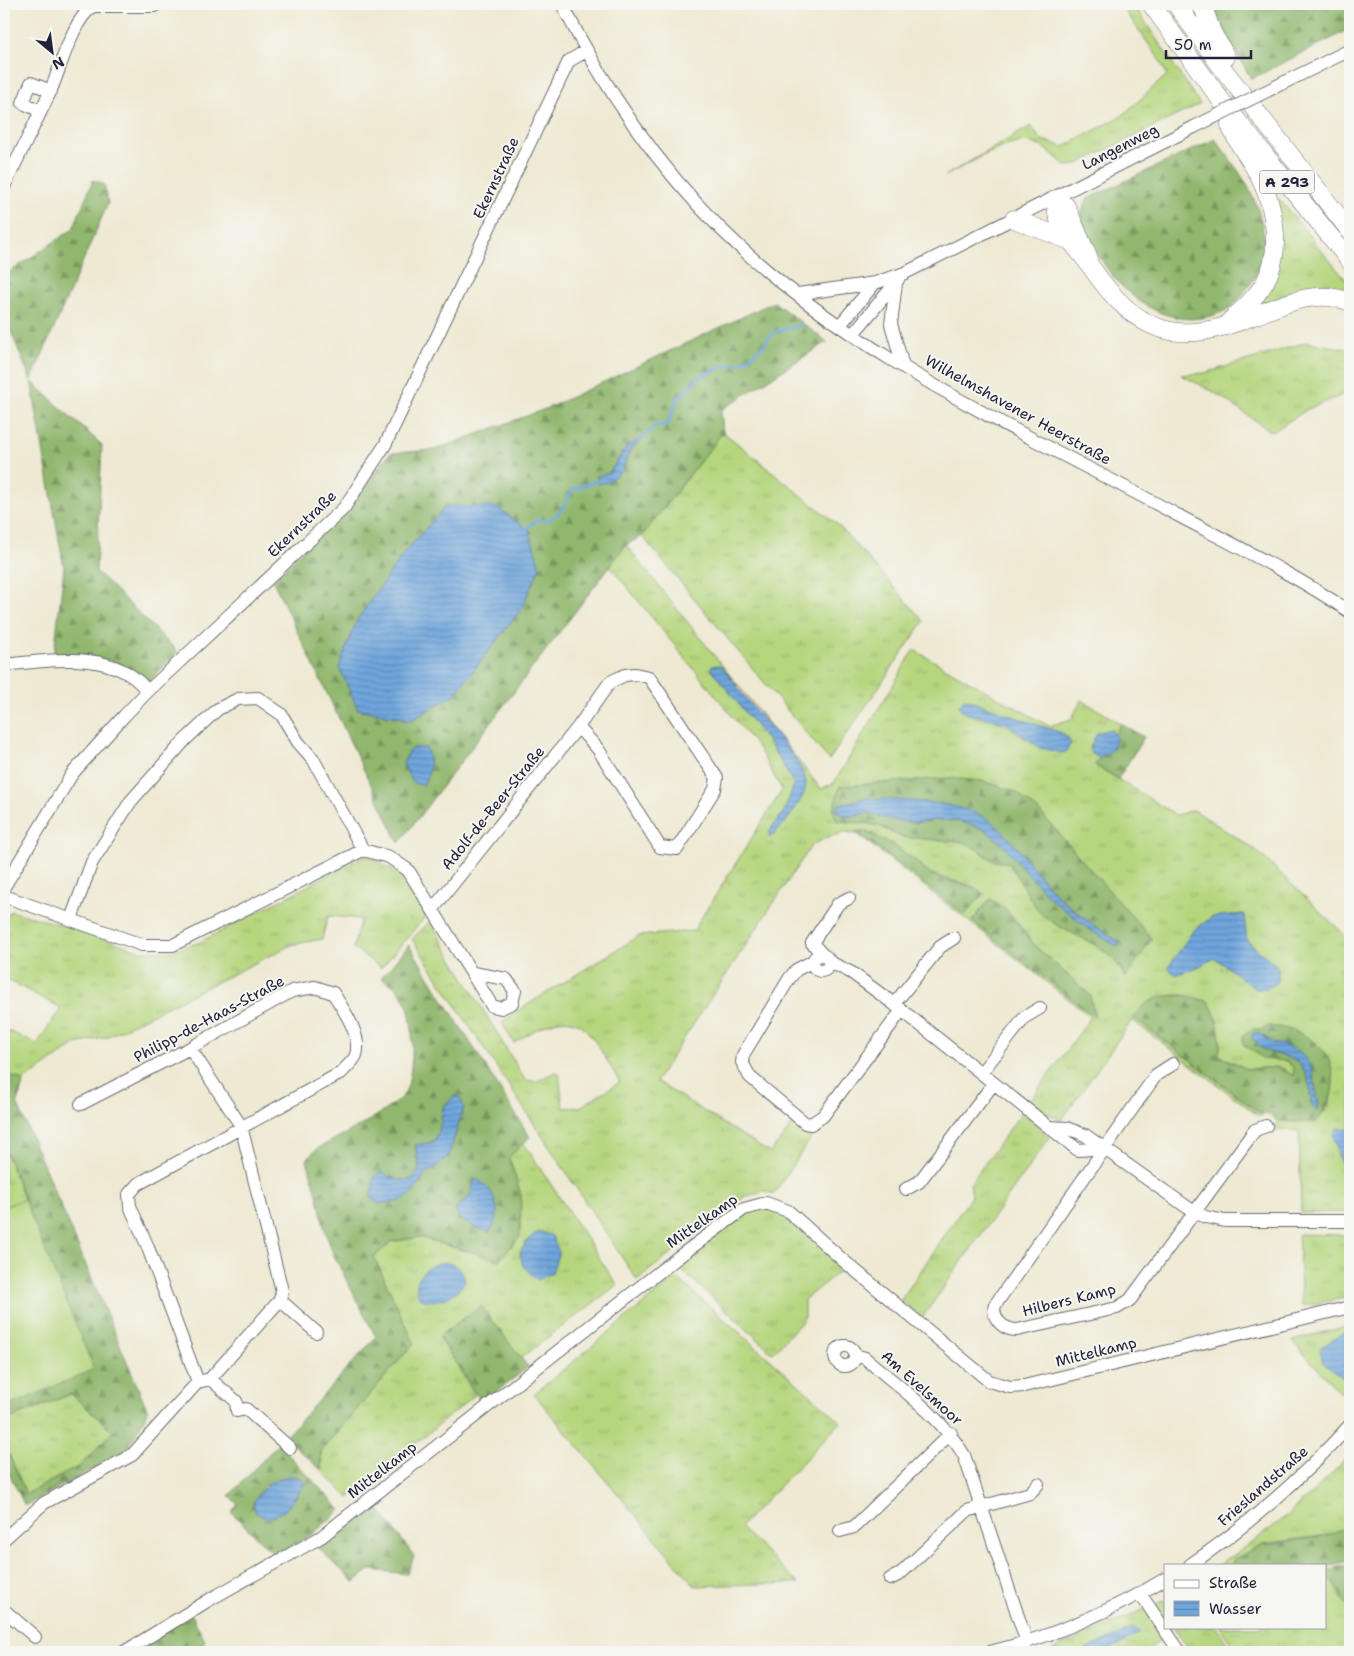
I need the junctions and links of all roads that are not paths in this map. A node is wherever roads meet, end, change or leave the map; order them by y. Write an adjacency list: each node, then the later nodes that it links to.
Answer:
1 (562, 4): 7 (street, Wilhelmshavener Heerstraße)
2 (1151, 4): 9 (highway, A 293)
3 (1176, 4): 10 (highway, A 293)
4 (1202, 4): 10 (highway)
5 (155, 5): 8 (street)
6 (1350, 50): 13 (street, Langenweg, bridge)
7 (586, 51): 22 (street, Wilhelmshavener Heerstraße); 30 (street, Ekernstraße)
8 (51, 91): 11 (street); 11 (street)
9 (1223, 104): 17 (highway, A 293); 25 (highway)
10 (1255, 109): 15 (highway, A 293)
11 (41, 111): 12 (street)
12 (4, 187)
13 (1056, 199): 14 (street, Langenweg); 16 (highway); 18 (highway)
14 (1014, 219): 16 (highway); 19 (street, Langenweg)
15 (1350, 231)
16 (1068, 240): 18 (highway)
17 (1350, 261)
18 (1091, 267): 25 (highway)
19 (905, 273): 20 (street, Langenweg); 21 (street, Langenweg)
20 (896, 283): 26 (street, Langenweg); 27 (street)
21 (875, 284): 22 (street, Langenweg); 24 (street, Langenweg)
22 (798, 294): 24 (street, Wilhelmshavener Heerstraße)
23 (1350, 302): 25 (highway)
24 (840, 324): 26 (street, Wilhelmshavener Heerstraße)
25 (1224, 325)
26 (853, 334): 27 (street, Wilhelmshavener Heerstraße)
27 (903, 366): 28 (street, Wilhelmshavener Heerstraße)
28 (1350, 612)
29 (4, 665): 30 (street)
30 (148, 690): 33 (street, Ekernstraße)
31 (578, 728): 31 (street, Adolf-de-Beer-Straße); 36 (street, Adolf-de-Beer-Straße)
32 (363, 850): 36 (street); 37 (street); 37 (street)
33 (4, 887)
34 (4, 896): 37 (street)
35 (849, 898): 39 (street)
36 (433, 909): 40 (street)
37 (71, 920)
38 (954, 938): 41 (street)
39 (822, 959): 41 (street); 41 (street)
40 (473, 974)
41 (898, 1007): 45 (street)
42 (1040, 1008): 45 (street)
43 (190, 1048): 47 (street, Philipp-de-Haas-Straße); 48 (street); 48 (street, Philipp-de-Haas-Straße)
44 (1173, 1064): 50 (street, Hilbers Kamp)
45 (981, 1073): 46 (street)
46 (994, 1083): 50 (street); 51 (street)
47 (81, 1104)
48 (241, 1126): 54 (street); 58 (street, Philipp-de-Haas-Straße)
49 (1266, 1126): 52 (street, Hilbers Kamp)
50 (1105, 1148): 52 (street); 52 (street, Hilbers Kamp)
51 (906, 1189)
52 (1194, 1212): 53 (street)
53 (1350, 1221)
54 (280, 1300): 56 (street); 58 (street)
55 (1350, 1307): 73 (street, Mittelkamp)
56 (316, 1332)
57 (855, 1355): 60 (street, Am Evelsmoor)
58 (204, 1380): 61 (street); 65 (street)
59 (1350, 1425): 66 (street, Frieslandstraße)
60 (951, 1433): 63 (street, Am Evelsmoor); 64 (street)
61 (290, 1448)
62 (1038, 1484): 63 (street)
63 (982, 1507): 67 (street); 72 (street, Am Evelsmoor)
64 (840, 1531)
65 (4, 1538)
66 (1191, 1564)
67 (890, 1579)
68 (1164, 1580): 69 (street)
69 (1141, 1595): 72 (street); 75 (street)
70 (4, 1610): 71 (street)
71 (35, 1637)
72 (1027, 1643): 74 (street)
73 (124, 1652)
74 (990, 1652)
75 (1180, 1652)

